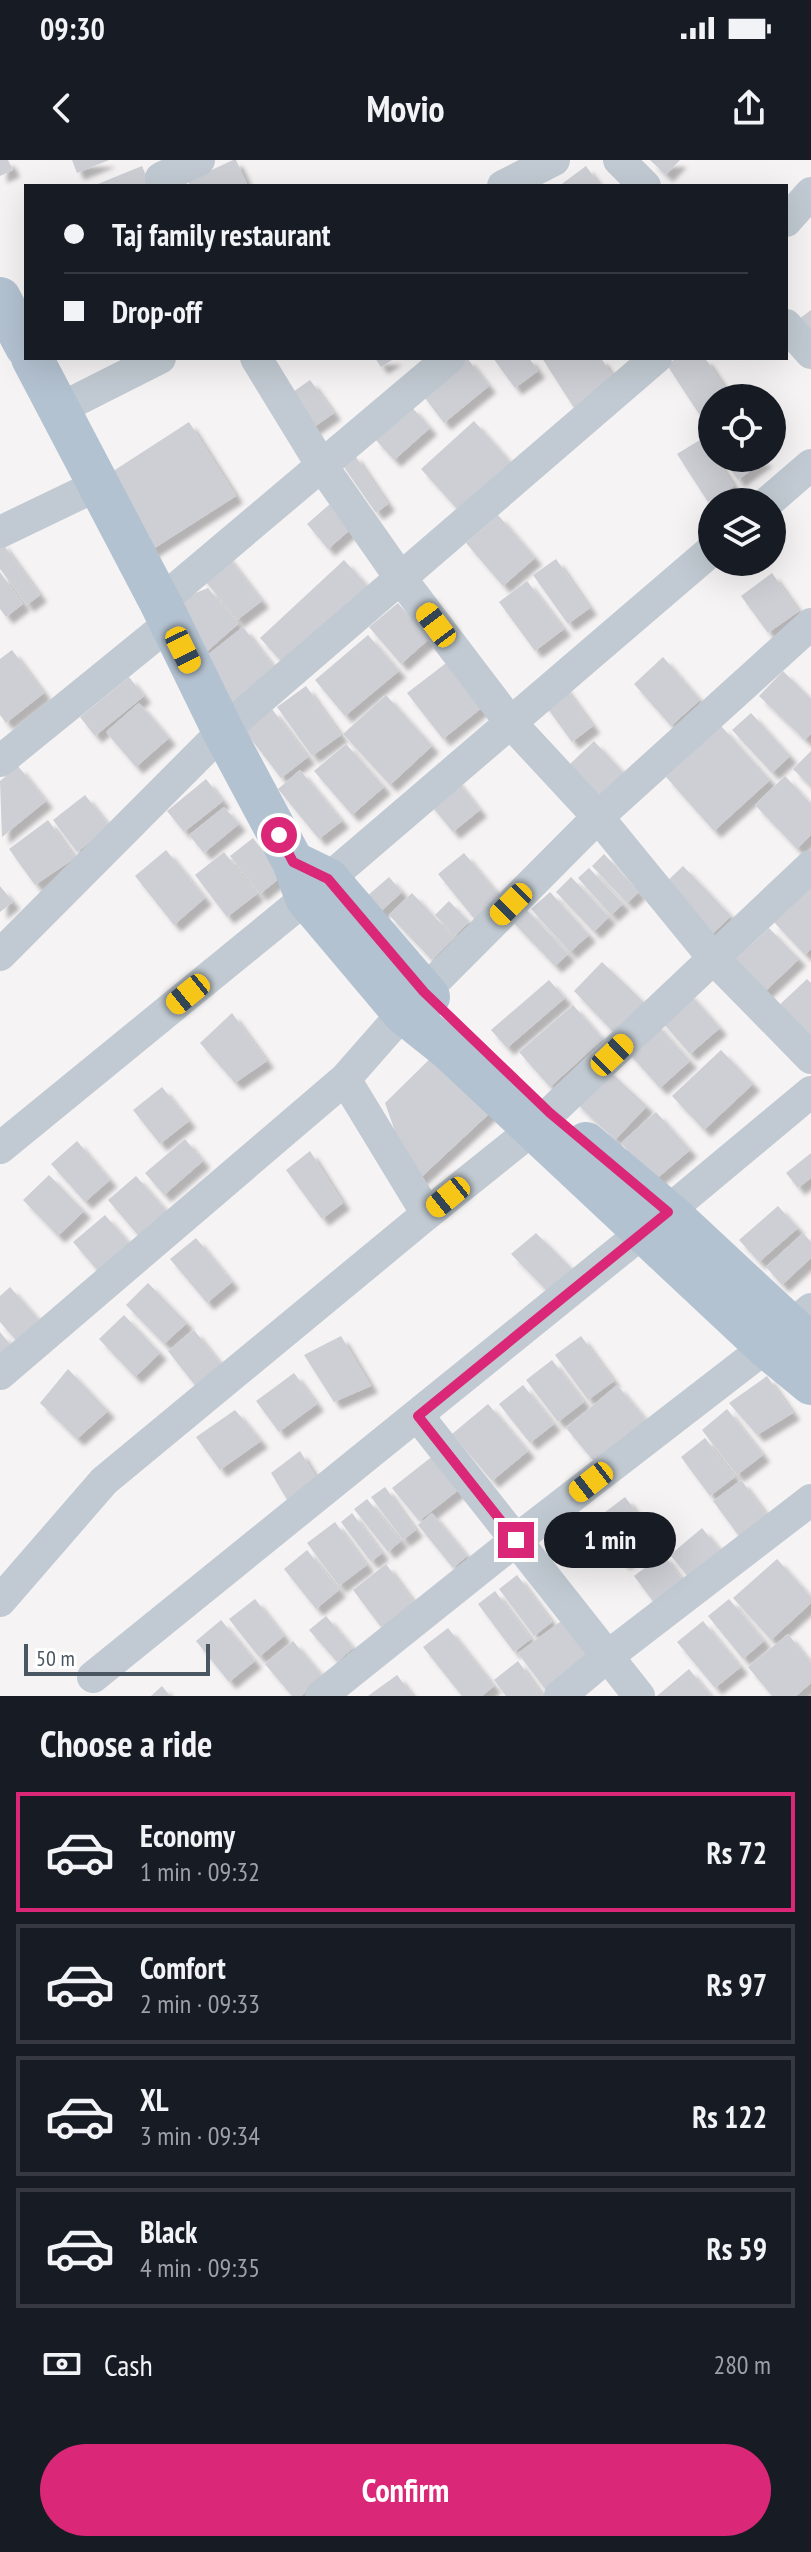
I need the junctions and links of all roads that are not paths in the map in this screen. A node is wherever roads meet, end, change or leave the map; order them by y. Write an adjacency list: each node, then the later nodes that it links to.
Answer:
1 (199, 160): 4 (street)
2 (554, 160): 5 (street)
3 (619, 160): 6 (street)
4 (164, 184)
5 (507, 184)
6 (643, 184)
7 (811, 193): 8 (street)
8 (788, 221)
9 (788, 224): 10 (street)
10 (811, 236)
11 (0, 298): 13 (main road)
12 (788, 327): 14 (street)
13 (24, 343)
14 (811, 353)
15 (33, 360): 20 (main road)
16 (156, 360): 20 (street)
17 (257, 360): 22 (street)
18 (447, 360): 22 (street)
19 (654, 360): 27 (street)
20 (59, 409): 23 (main road)
21 (811, 465): 24 (street)
22 (322, 466): 27 (street); 28 (street)
23 (98, 485): 25 (street); 28 (main road)
24 (784, 488)
25 (0, 532)
26 (698, 562): 30 (street)
27 (399, 576): 30 (street); 31 (street)
28 (165, 613): 31 (main road); 32 (street)
29 (811, 624): 33 (street)
30 (510, 722): 33 (street); 35 (street)
31 (223, 731): 35 (main road); 36 (street)
32 (0, 761)
33 (598, 817): 37 (street); 38 (street)
34 (811, 866): 37 (street)
35 (309, 880): 38 (main road); 43 (street)
36 (0, 955)
37 (714, 959): 39 (street); 42 (street)
38 (414, 1002): 40 (street); 42 (main road)
39 (811, 1058)
40 (345, 1079): 44 (street); 47 (street)
41 (811, 1092): 45 (street)
42 (542, 1121): 44 (street); 45 (main road)
43 (0, 1148)
44 (427, 1214): 52 (street)
45 (656, 1222): 46 (main road); 49 (street)
46 (795, 1332): 48 (main road); 51 (street)
47 (0, 1374)
48 (811, 1384)
49 (418, 1416): 51 (street); 54 (street)
50 (811, 1500): 53 (street)
51 (516, 1540): 53 (street); 55 (street)
52 (0, 1601)
53 (608, 1656): 56 (street); 57 (street)
54 (93, 1677)
55 (321, 1696)
56 (560, 1696)
57 (639, 1696)

